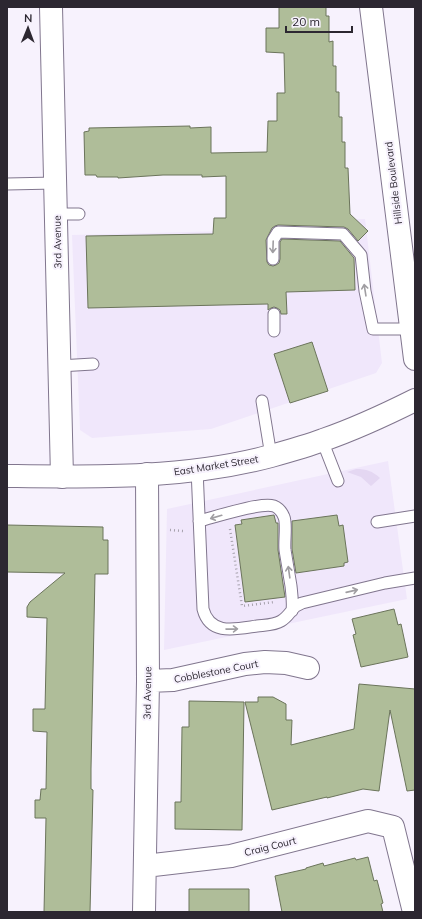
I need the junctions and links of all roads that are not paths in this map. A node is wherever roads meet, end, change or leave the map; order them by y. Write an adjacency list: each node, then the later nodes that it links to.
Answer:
1 (51, 7): 4 (street, 3rd Avenue)
2 (371, 7): 9 (street, Hillside Boulevard)
3 (7, 184): 4 (lane)
4 (55, 184): 5 (street, 3rd Avenue)
5 (56, 214): 6 (lane); 13 (street, 3rd Avenue)
6 (79, 214)
7 (273, 259): 9 (lane, one-way to 7)
8 (274, 314): 10 (lane)
9 (411, 329): 11 (street, Hillside Boulevard)
10 (274, 331)
11 (415, 359)
12 (94, 364): 13 (lane)
13 (59, 366): 21 (street, 3rd Avenue)
14 (415, 400): 16 (street, East Market Street)
15 (262, 401): 17 (lane)
16 (322, 440): 17 (street, East Market Street); 22 (lane)
17 (271, 456): 18 (street, East Market Street)
18 (197, 469): 19 (street, East Market Street); 24 (lane)
19 (147, 474): 21 (street, East Market Street); 29 (street, 3rd Avenue)
20 (7, 476): 21 (street, East Market Street)
21 (62, 477)
22 (338, 481)
23 (415, 516): 25 (lane)
24 (199, 522): 27 (lane, one-way to 24); 27 (lane, one-way to 27)
25 (377, 522)
26 (415, 578): 27 (lane, one-way to 26)
27 (292, 611)
28 (308, 668): 29 (street, Cobblestone Court)
29 (148, 681): 30 (street, 3rd Avenue)
30 (145, 866): 31 (street, 3rd Avenue); 32 (street, Craig Court)
31 (144, 912)
32 (414, 912)

